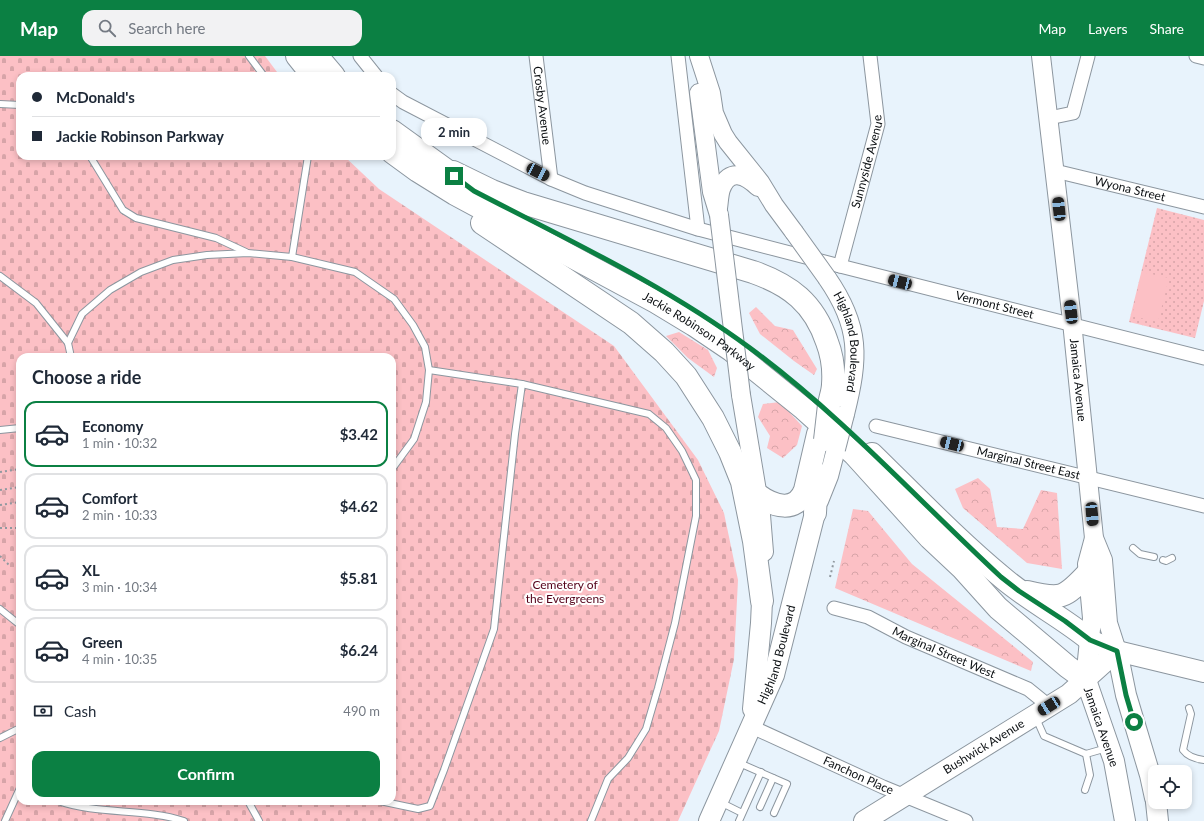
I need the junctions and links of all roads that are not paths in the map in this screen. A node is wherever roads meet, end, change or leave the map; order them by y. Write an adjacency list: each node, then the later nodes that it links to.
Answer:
1 (249, 56): 13 (lane)
2 (297, 56): 14 (highway)
3 (317, 56): 15 (highway)
4 (360, 56): 16 (street)
5 (536, 56): 27 (street, Crosby Avenue)
6 (678, 56): 31 (street)
7 (699, 56): 28 (main road, Highland Boulevard); 30 (main road, Highland Boulevard)
8 (870, 56): 34 (street, Sunnyside Avenue)
9 (1041, 56): 20 (main road, Jamaica Avenue)
10 (1088, 56): 20 (street)
11 (1196, 56): 12 (street)
12 (1204, 58)
13 (261, 72)
14 (310, 72)
15 (331, 72)
16 (373, 72)
17 (396, 97): 27 (street)
18 (0, 104): 19 (lane)
19 (16, 105)
20 (1049, 118): 26 (main road, Jamaica Avenue)
21 (396, 135): 25 (highway, Jackie Robinson Parkway)
22 (396, 154): 25 (highway, Jackie Robinson Parkway)
23 (92, 160): 32 (lane)
24 (307, 160): 33 (lane)
25 (426, 166): 42 (highway); 57 (highway, Jackie Robinson Parkway); 59 (highway, Jackie Robinson Parkway); 60 (highway)
26 (1055, 171): 29 (street, Wyona Street); 36 (main road, Jamaica Avenue)
27 (551, 179): 31 (street)
28 (774, 205): 30 (main road); 34 (main road, Highland Boulevard, bridge)
29 (1204, 207)
30 (718, 213): 49 (main road, Highland Boulevard, bridge)
31 (698, 228): 34 (street, Vermont Street)
32 (248, 253): 33 (lane); 37 (lane)
33 (292, 257): 40 (lane)
34 (833, 272): 36 (street, Vermont Street); 42 (main road, Highland Boulevard)
35 (0, 276): 37 (lane)
36 (1072, 326): 39 (street, Vermont Street); 48 (main road, Jamaica Avenue)
37 (68, 343): 38 (lane)
38 (70, 353)
39 (1204, 358)
40 (429, 370): 41 (lane); 46 (lane)
41 (522, 384): 83 (lane); 94 (lane)
42 (838, 393): 47 (highway, bridge)
43 (876, 426): 48 (street, Marginal Street East)
44 (16, 428): 45 (lane)
45 (0, 430)
46 (396, 464)
47 (818, 473): 49 (highway); 51 (highway)
48 (1089, 478): 50 (street, Marginal Street East); 52 (main road, Jamaica Avenue)
49 (758, 495): 60 (main road, Highland Boulevard)
50 (1204, 506)
51 (815, 513): 70 (main road, Highland Boulevard)
52 (1094, 538): 58 (main road, Jamaica Avenue); 65 (main road, Jamaica Avenue)
53 (1133, 548): 54 (lane)
54 (1154, 557)
55 (1172, 558): 56 (lane)
56 (1163, 560)
57 (962, 568): 64 (highway); 67 (highway)
58 (1088, 573): 59 (highway); 64 (main road, Jamaica Avenue)
59 (1019, 591): 64 (highway, Jackie Robinson Parkway)
60 (762, 600): 70 (main road, Highland Boulevard)
61 (0, 608): 63 (lane)
62 (834, 608): 69 (street, Marginal Street West)
63 (16, 622)
64 (1090, 640): 65 (main road); 67 (main road, Jamaica Avenue)
65 (1117, 651): 66 (main road); 67 (main road, Bushwick Avenue); 77 (main road, Jamaica Avenue)
66 (1204, 672)
67 (1086, 680): 69 (main road, Bushwick Avenue); 73 (main road, Jamaica Avenue)
68 (1189, 708): 75 (lane)
69 (1042, 711): 74 (lane); 81 (main road, Bushwick Avenue)
70 (752, 727): 76 (main road, Highland Boulevard); 81 (street, Fanchon Place)
71 (16, 730): 72 (lane)
72 (0, 738)
73 (1109, 747): 74 (lane); 98 (main road, Jamaica Avenue)
74 (1086, 754): 80 (lane)
75 (1204, 760)
76 (736, 762): 78 (lane); 90 (main road, Highland Boulevard)
77 (1148, 768)
78 (761, 772): 79 (lane); 88 (lane)
79 (773, 778): 86 (lane); 89 (lane)
80 (1085, 790)
81 (906, 795): 96 (main road, Bushwick Avenue); 97 (street, Fanchon Place)
82 (16, 797): 91 (lane)
83 (396, 804)
84 (69, 805): 92 (lane)
85 (250, 805): 93 (lane)
86 (760, 807)
87 (1157, 809): 99 (main road)
88 (742, 813): 90 (lane); 95 (lane)
89 (774, 813)
90 (712, 816)
91 (5, 821)
92 (184, 821)
93 (259, 821)
94 (591, 821)
95 (739, 821)
96 (864, 821)
97 (966, 821)
98 (1125, 821)
99 (1158, 821)

